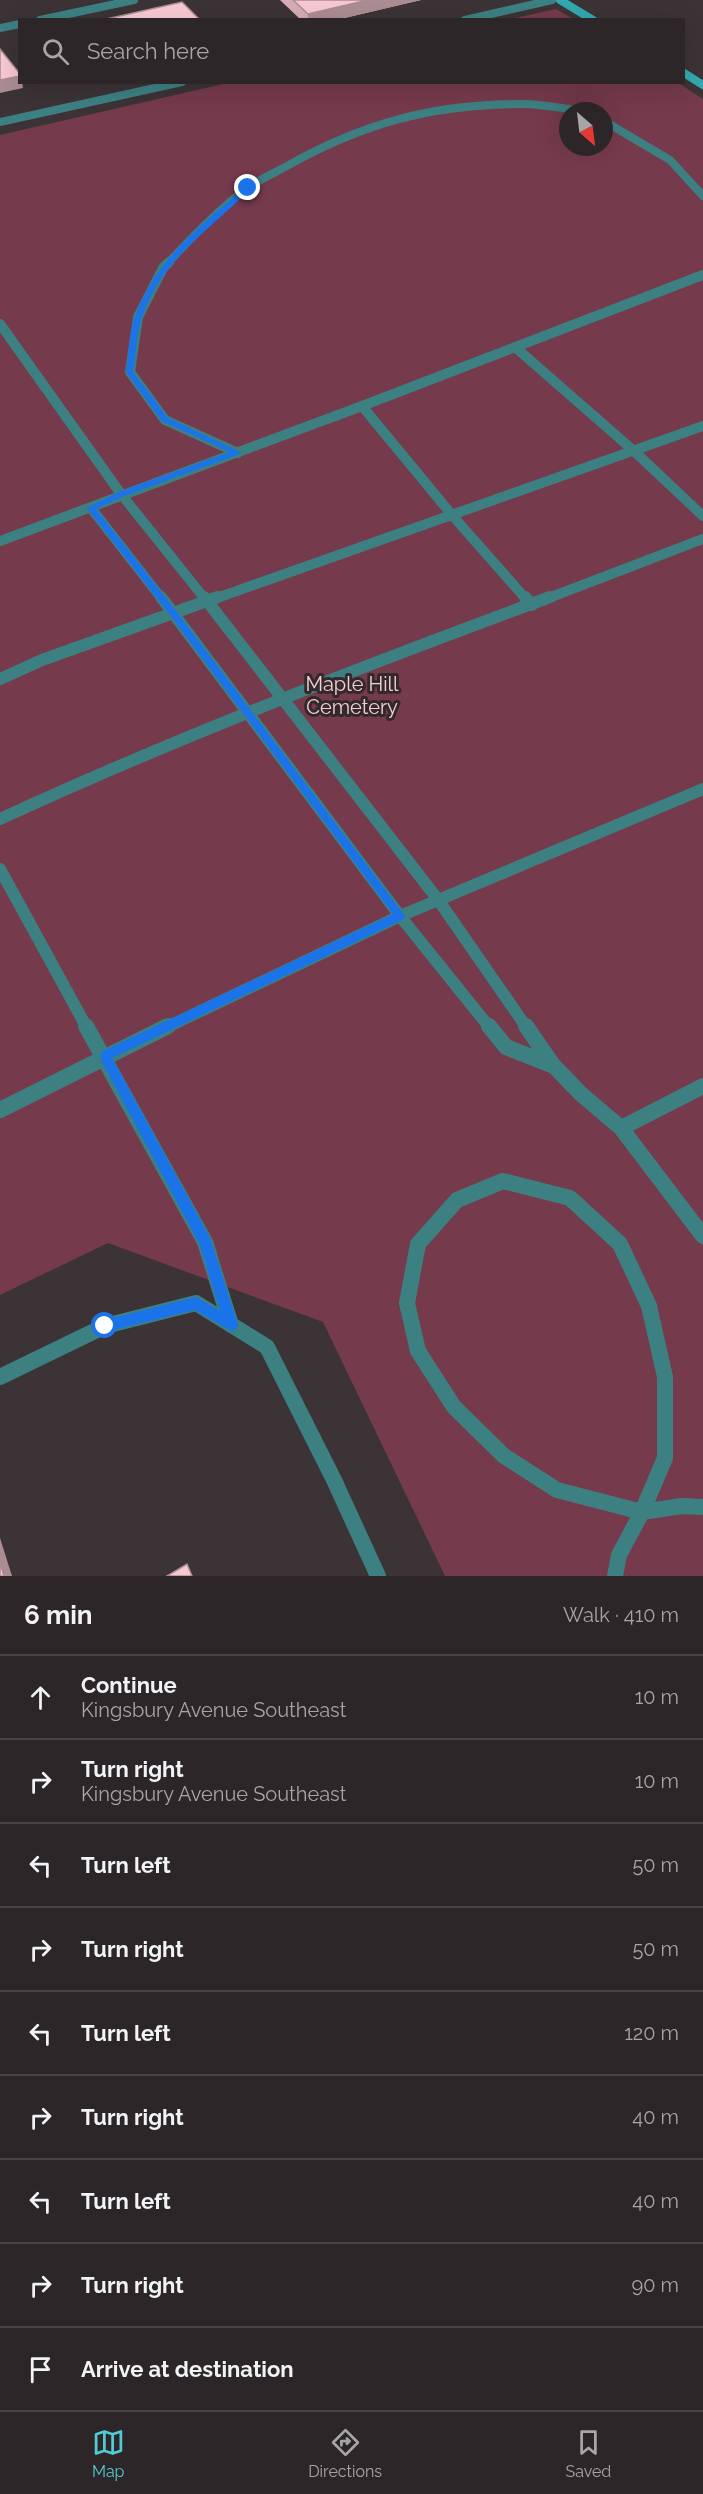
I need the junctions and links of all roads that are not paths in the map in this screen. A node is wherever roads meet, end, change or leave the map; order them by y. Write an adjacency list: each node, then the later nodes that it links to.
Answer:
1 (134, 0): 4 (street)
2 (552, 0): 5 (street)
3 (560, 0): 6 (main road)
4 (49, 18)
5 (474, 18)
6 (590, 18)
7 (18, 24): 8 (street)
8 (0, 28)
9 (685, 74): 11 (main road)
10 (173, 84): 13 (street)
11 (703, 85)
12 (559, 108): 22 (street)
13 (0, 122)
14 (613, 126): 15 (street)
15 (703, 196)
16 (703, 275): 18 (street)
17 (0, 324): 23 (street)
18 (515, 347): 19 (street); 21 (street)
19 (362, 406): 22 (street); 25 (street)
20 (703, 426): 21 (street)
21 (634, 451): 25 (street); 26 (street)
22 (238, 453): 23 (street)
23 (122, 494): 24 (street); 29 (street)
24 (91, 508): 28 (street); 31 (street)
25 (452, 515): 29 (street); 30 (street)
26 (703, 516)
27 (703, 539): 30 (street)
28 (0, 541)
29 (207, 600): 31 (street); 33 (street)
30 (532, 605): 33 (street)
31 (173, 613): 32 (street); 34 (street)
32 (0, 679)
33 (282, 699): 34 (street); 38 (street)
34 (248, 713): 36 (street); 39 (street)
35 (703, 789): 38 (street)
36 (0, 819)
37 (0, 869): 40 (street)
38 (439, 901): 39 (street); 41 (street)
39 (400, 916): 40 (street); 41 (street)
40 (105, 1056): 43 (street); 46 (street)
41 (554, 1066): 44 (street)
42 (703, 1086): 44 (street)
43 (0, 1110)
44 (621, 1128): 45 (street)
45 (703, 1236)
46 (231, 1325): 47 (street); 50 (street)
47 (0, 1377)
48 (703, 1507): 49 (street)
49 (642, 1512): 49 (street); 51 (street)
50 (378, 1576)
51 (615, 1576)

